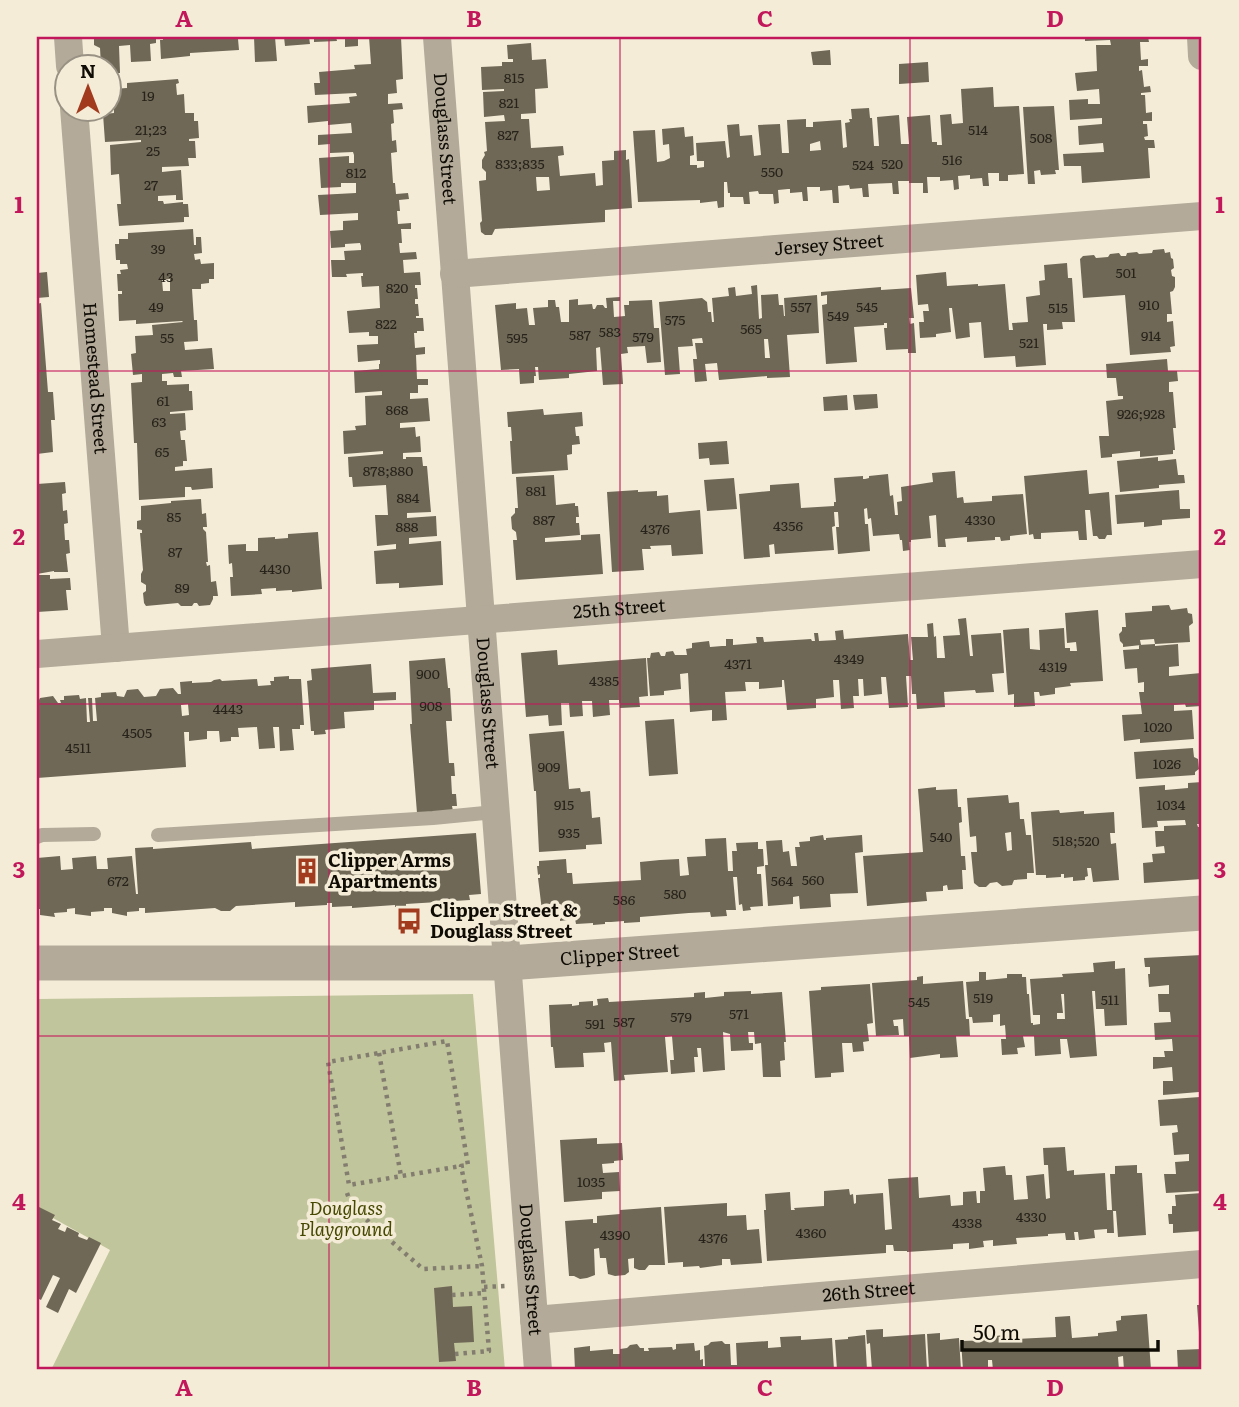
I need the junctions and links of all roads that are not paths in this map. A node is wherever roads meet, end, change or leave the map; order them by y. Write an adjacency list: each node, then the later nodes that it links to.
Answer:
1 (436, 37): 6 (street, Douglass Street)
2 (1201, 37): 3 (street)
3 (1202, 56)
4 (75, 122): 9 (street, Homestead Street)
5 (1202, 216): 6 (street, Jersey Street)
6 (454, 274): 8 (street, Douglass Street)
7 (1202, 564): 8 (street, 25th Street)
8 (481, 620): 9 (street, 25th Street); 11 (street, Douglass Street)
9 (116, 648): 10 (street, 25th Street)
10 (37, 654)
11 (495, 812): 13 (lane); 17 (street, Douglass Street)
12 (94, 834): 14 (lane)
13 (158, 835)
14 (37, 837)
15 (1202, 914): 17 (street, Clipper Street)
16 (37, 963): 17 (street, Clipper Street)
17 (507, 963): 19 (street, Douglass Street)
18 (1202, 1264): 19 (street, 26th Street)
19 (534, 1320): 20 (street, Douglass Street)
20 (538, 1370)

